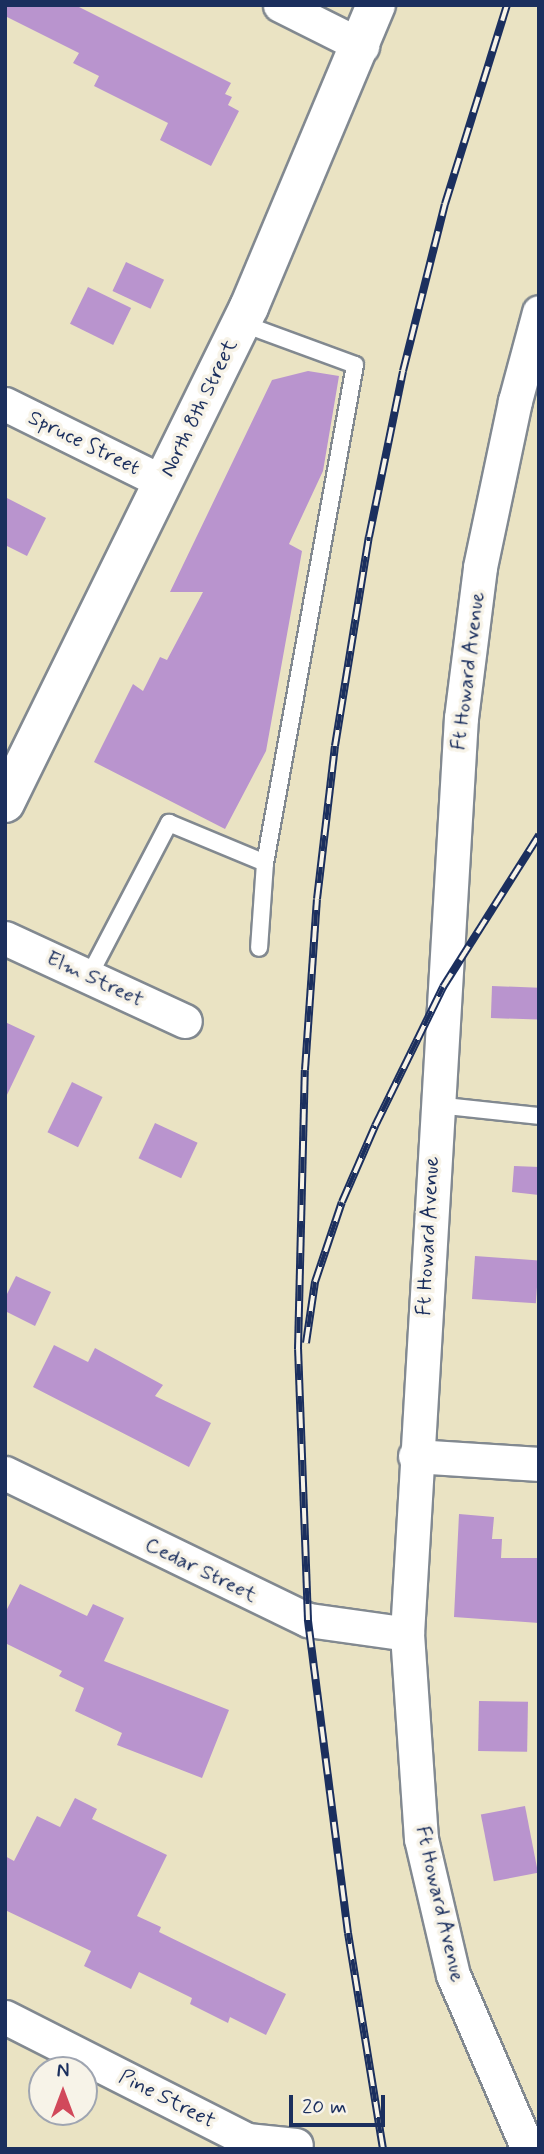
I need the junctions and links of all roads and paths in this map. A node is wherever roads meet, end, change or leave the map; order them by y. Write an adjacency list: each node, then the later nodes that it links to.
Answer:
1 (280, 5): 3 (street)
2 (376, 5): 3 (main road, North 8th Street)
3 (362, 46): 5 (main road, North 8th Street)
4 (539, 312): 14 (street, Ft Howard Avenue)
5 (241, 323): 7 (main road, North 8th Street); 9 (lane)
6 (5, 404): 7 (street, Spruce Street)
7 (163, 482): 8 (main road, North 8th Street)
8 (5, 803)
9 (265, 863): 11 (lane); 12 (lane)
10 (5, 937): 12 (street, Elm Street)
11 (259, 948)
12 (89, 976): 13 (street, Elm Street)
13 (185, 1021)
14 (436, 1105): 15 (lane); 16 (street, Ft Howard Avenue)
15 (539, 1116)
16 (415, 1456): 17 (street); 19 (street, Ft Howard Avenue)
17 (539, 1464)
18 (5, 1473): 19 (street, Cedar Street)
19 (407, 1634): 22 (street, Ft Howard Avenue)
20 (5, 2017): 21 (street, Pine Street)
21 (296, 2146)
22 (528, 2149)

